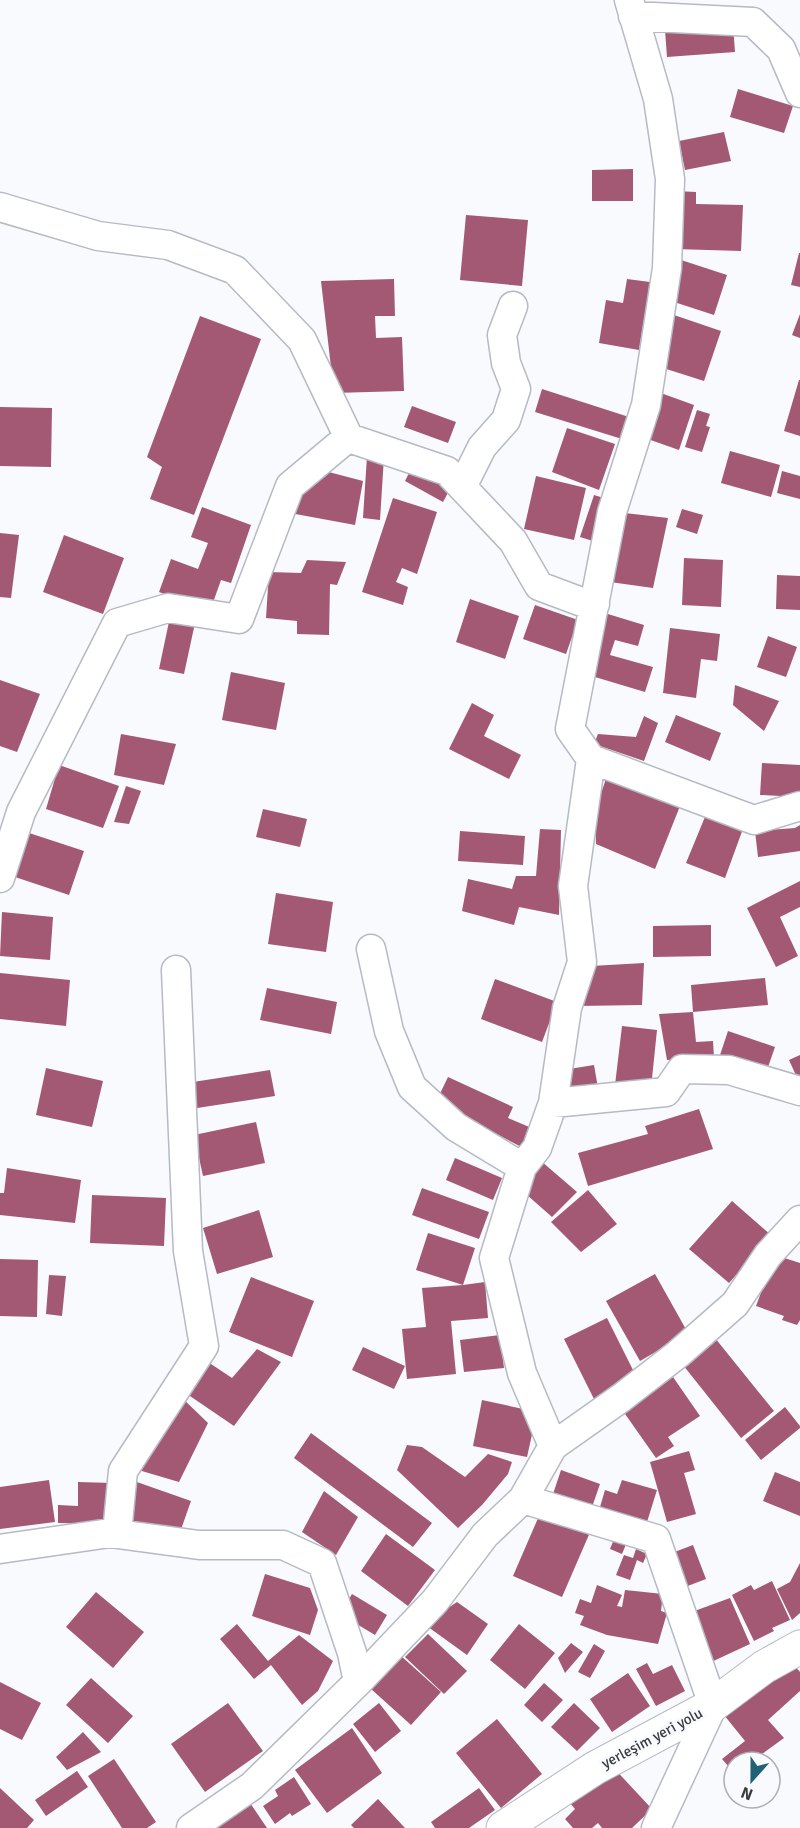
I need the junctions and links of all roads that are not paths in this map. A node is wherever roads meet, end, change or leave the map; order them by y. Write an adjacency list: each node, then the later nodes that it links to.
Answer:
1 (631, 8): 2 (street); 7 (street)
2 (800, 93)
3 (0, 207): 5 (street)
4 (513, 306): 6 (street)
5 (349, 438): 6 (street); 10 (street)
6 (462, 487): 7 (street)
7 (596, 604): 8 (street)
8 (591, 759): 9 (street); 14 (street)
9 (800, 806)
10 (0, 878)
11 (371, 949): 15 (street)
12 (176, 970): 19 (street)
13 (800, 1092): 14 (street)
14 (553, 1103): 15 (street)
15 (522, 1167): 17 (street)
16 (800, 1220): 17 (street)
17 (553, 1446): 18 (street)
18 (523, 1499): 22 (street); 23 (street)
19 (117, 1533): 20 (street); 22 (street)
20 (1, 1546)
21 (800, 1647): 23 (street, yerleşim yeri yolu)
22 (358, 1682): 24 (street)
23 (713, 1704): 25 (street, yerleşim yeri yolu); 26 (street)
24 (191, 1828)
25 (503, 1828)
26 (656, 1828)

